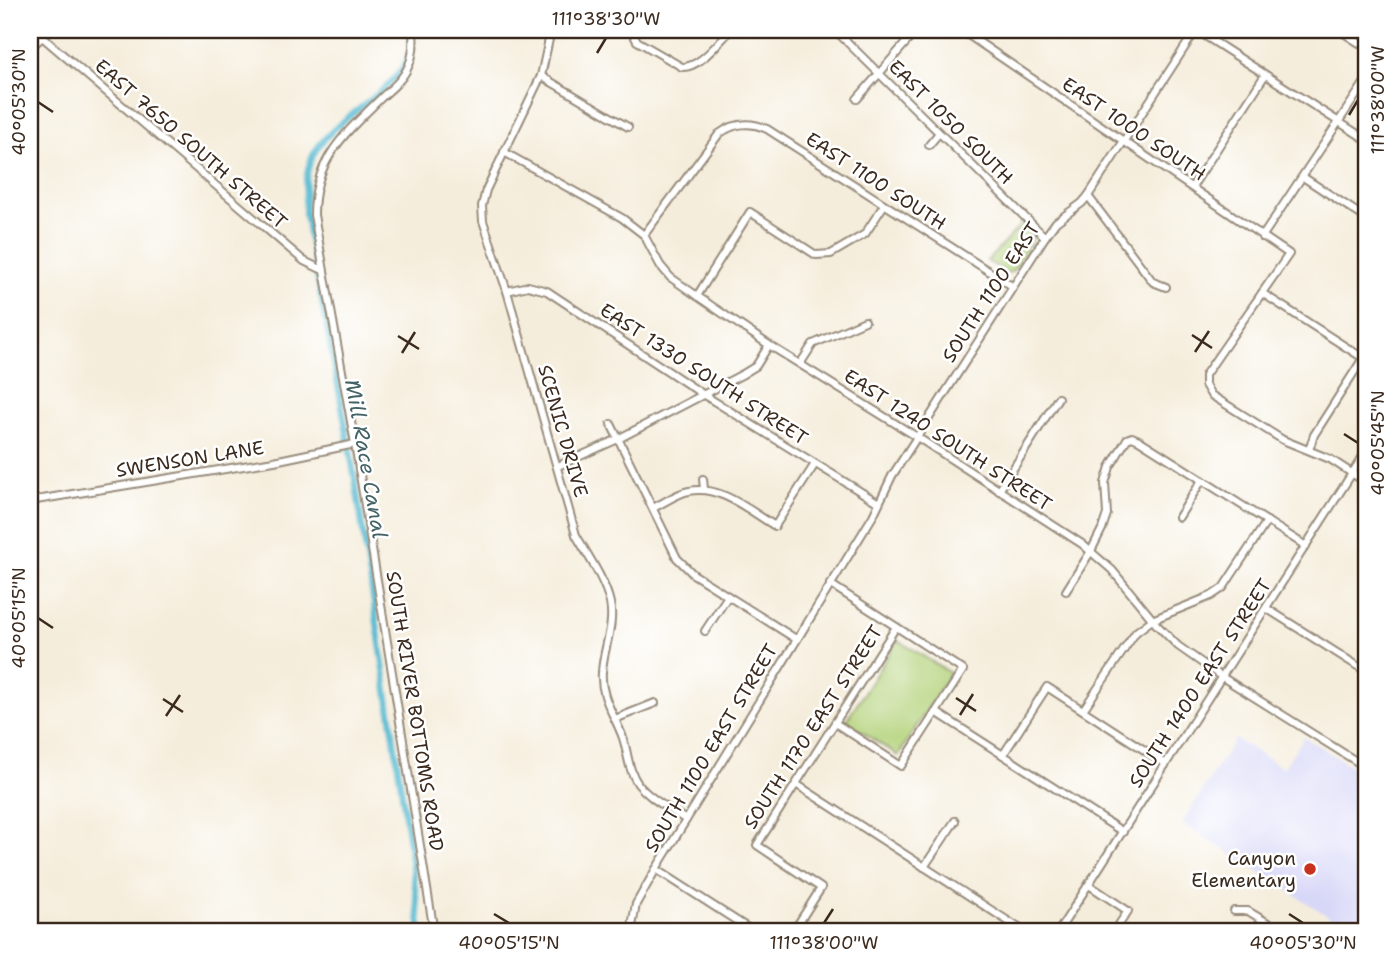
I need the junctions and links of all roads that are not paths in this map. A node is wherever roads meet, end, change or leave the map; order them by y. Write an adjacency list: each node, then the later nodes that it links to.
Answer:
1 (34, 30): 12 (street, EAST 7650 SOUTH STREET)
2 (50, 30): 12 (street)
3 (413, 30): 35 (street, SOUTH RIVER BOTTOMS ROAD)
4 (551, 30): 17 (street, SCENIC DRIVE)
5 (631, 30): 6 (street)
6 (731, 30)
7 (835, 30): 15 (street, EAST 1050 SOUTH)
8 (917, 30): 15 (street)
9 (961, 30): 24 (street, EAST 1000 SOUTH)
10 (1196, 30): 16 (street); 24 (street, SOUTH 1100 EAST)
11 (1339, 30): 14 (street)
12 (42, 36): 13 (street); 35 (street, EAST 7650 SOUTH STREET)
13 (30, 48)
14 (1367, 48)
15 (880, 75): 19 (street); 22 (street, EAST 1050 SOUTH)
16 (1265, 75): 20 (street); 28 (street)
17 (541, 76): 21 (street); 26 (street, SCENIC DRIVE)
18 (1367, 79): 20 (street)
19 (857, 99)
20 (1339, 122): 23 (street); 27 (street)
21 (628, 127)
22 (939, 133): 25 (street); 33 (street, EAST 1050 SOUTH)
23 (1367, 140)
24 (1124, 142): 28 (street, EAST 1000 SOUTH); 29 (street, SOUTH 1100 EAST)
25 (929, 145)
26 (504, 152): 32 (street, EAST 1240 SOUTH STREET); 38 (street, SCENIC DRIVE)
27 (1303, 177): 31 (street); 34 (street)
28 (1192, 187): 34 (street, EAST 1000 SOUTH)
29 (1088, 196): 33 (street, SOUTH 1100 EAST); 37 (street)
30 (884, 205): 32 (street, EAST 1100 SOUTH); 36 (street, EAST 1100 SOUTH); 40 (street)
31 (1367, 219)
32 (644, 235): 40 (street, EAST 1240 SOUTH STREET)
33 (1045, 237): 36 (street, SOUTH 1100 EAST)
34 (1262, 237): 39 (street, EAST 1000 SOUTH)
35 (318, 268): 50 (street, SOUTH RIVER BOTTOMS ROAD)
36 (1012, 286): 48 (street, SOUTH 1100 EAST)
37 (1166, 288)
38 (507, 291): 45 (street, EAST 1330 SOUTH STREET); 54 (street, SCENIC DRIVE)
39 (1262, 293): 43 (street); 51 (street)
40 (697, 296): 42 (street, EAST 1240 SOUTH STREET)
41 (865, 321): 44 (street)
42 (769, 345): 44 (street, EAST 1240 SOUTH STREET); 45 (street)
43 (1365, 355): 51 (street)
44 (800, 364): 48 (street, EAST 1240 SOUTH STREET)
45 (704, 395): 49 (street); 53 (street, EAST 1330 SOUTH STREET)
46 (1059, 397): 60 (street)
47 (611, 424): 49 (street)
48 (917, 437): 60 (street, EAST 1240 SOUTH STREET); 62 (street, SOUTH 1100 EAST)
49 (618, 439): 54 (street); 63 (street)
50 (350, 445): 61 (street, SWENSON LANE); 94 (street, SOUTH RIVER BOTTOMS ROAD)
51 (1309, 450): 55 (street)
52 (1367, 450): 55 (street, SOUTH 1400 EAST STREET)
53 (815, 464): 59 (street); 62 (street, EAST 1330 SOUTH STREET)
54 (558, 466): 81 (street, SCENIC DRIVE)
55 (1352, 473): 58 (street); 66 (street, SOUTH 1400 EAST STREET)
56 (703, 479): 59 (street)
57 (1202, 480): 64 (street); 65 (street); 67 (street)
58 (1367, 483)
59 (704, 489): 63 (street)
60 (999, 491): 67 (street, EAST 1240 SOUTH STREET)
61 (30, 501)
62 (879, 503): 68 (street, SOUTH 1100 EAST)
63 (653, 508): 70 (street)
64 (1179, 517)
65 (1267, 521): 66 (street); 72 (street)
66 (1306, 546): 71 (street, SOUTH 1400 EAST STREET)
67 (1091, 551): 69 (street); 72 (street, EAST 1240 SOUTH STREET)
68 (830, 584): 73 (street); 75 (street, SOUTH 1100 EAST STREET)
69 (1066, 591)
70 (728, 597): 74 (street); 75 (street)
71 (1266, 608): 76 (street); 77 (street, SOUTH 1400 EAST STREET)
72 (1152, 620): 77 (street, EAST 1240 SOUTH STREET); 79 (street)
73 (896, 627): 80 (street); 82 (street, SOUTH 1170 EAST STREET)
74 (705, 631)
75 (796, 639): 87 (street, SOUTH 1100 EAST STREET)
76 (1367, 672)
77 (1222, 677): 84 (street, SOUTH 1400 EAST STREET); 85 (street, EAST 1240 SOUTH STREET)
78 (655, 703): 81 (street)
79 (1083, 710): 83 (street); 84 (street)
80 (936, 712): 82 (street); 83 (street)
81 (615, 719): 87 (street, SCENIC DRIVE)
82 (835, 723): 86 (street, SOUTH 1170 EAST STREET)
83 (1003, 755): 89 (street)
84 (1166, 764): 89 (street, SOUTH 1400 EAST STREET)
85 (1367, 768)
86 (796, 784): 90 (street); 97 (street, SOUTH 1170 EAST STREET)
87 (686, 820): 91 (street, SOUTH 1100 EAST STREET)
88 (955, 821): 90 (street)
89 (1123, 832): 92 (street, SOUTH 1400 EAST STREET)
90 (924, 867): 98 (street)
91 (656, 869): 95 (street, SOUTH 1100 EAST STREET); 96 (street)
92 (1089, 885): 99 (street, SOUTH 1400 EAST STREET); 100 (street)
93 (1234, 911): 101 (street)
94 (434, 932)
95 (631, 932)
96 (754, 932)
97 (793, 932)
98 (1025, 932)
99 (1058, 932)
100 (1114, 932)
101 (1283, 932)

